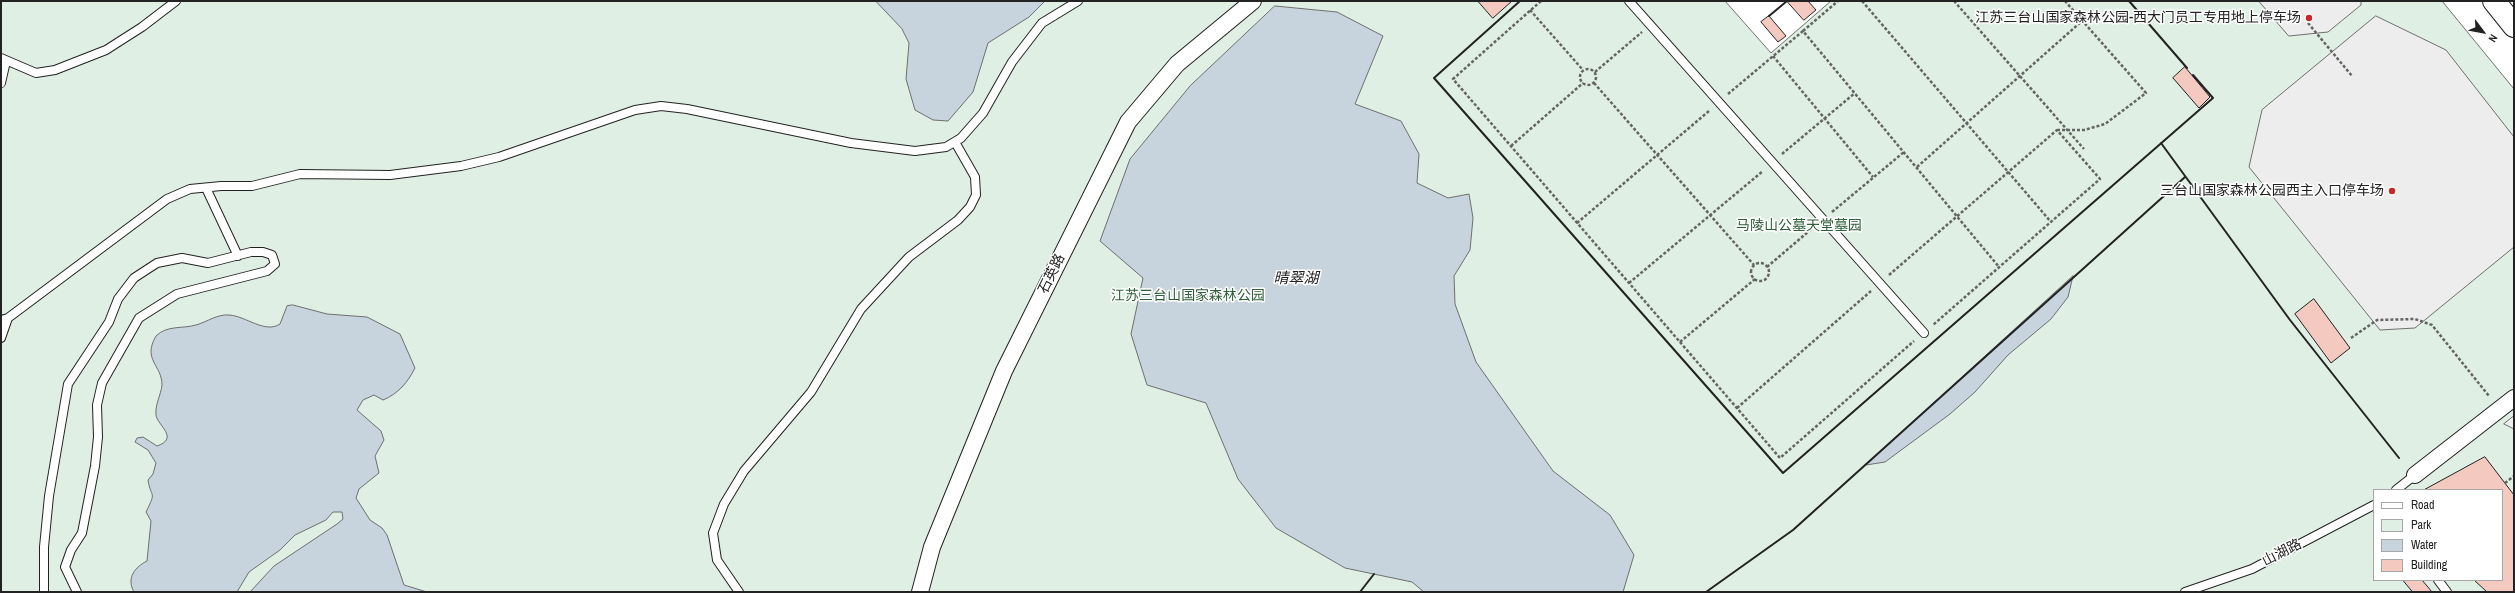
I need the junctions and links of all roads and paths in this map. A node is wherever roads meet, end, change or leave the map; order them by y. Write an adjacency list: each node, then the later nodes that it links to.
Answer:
1 (176, 1): 18 (lane)
2 (1078, 1): 32 (lane)
3 (1253, 1): 71 (street, 石英路)
4 (1541, 1): 11 (path)
5 (1629, 1): 14 (lane)
6 (1838, 1): 16 (path)
7 (1862, 1): 29 (path)
8 (1954, 1): 21 (path)
9 (2065, 1): 12 (path)
10 (2494, 1): 15 (main road)
11 (1530, 10): 19 (path); 33 (path)
12 (2082, 21): 21 (path); 31 (path)
13 (2308, 23): 22 (path)
14 (1650, 24): 20 (path); 27 (lane)
15 (2514, 26)
16 (1803, 31): 17 (path); 26 (path)
17 (1773, 56): 27 (path); 28 (path)
18 (4, 59): 25 (lane)
19 (1583, 70): 20 (path); 23 (path)
20 (1595, 72): 24 (path)
21 (2020, 76): 29 (path); 31 (path)
22 (2352, 76)
23 (1583, 83): 24 (path); 33 (path)
24 (1594, 83): 36 (path)
25 (1, 84)
26 (1855, 93): 28 (path); 35 (path)
27 (1719, 102): 36 (path); 37 (lane)
28 (1825, 119): 37 (path); 40 (path)
29 (1967, 123): 38 (path); 39 (path)
30 (2057, 130): 31 (path); 39 (path); 45 (path)
31 (2066, 130): 34 (path)
32 (955, 142): 41 (lane); 70 (lane)
33 (1510, 146): 46 (path)
34 (2084, 149)
35 (1904, 152): 38 (path); 40 (path)
36 (1658, 154): 42 (path); 46 (path)
37 (1773, 162): 42 (path); 44 (lane)
38 (1917, 168): 43 (path)
39 (2008, 172): 43 (path); 45 (path)
40 (1873, 177): 44 (path)
41 (206, 188): 47 (lane); 54 (lane)
42 (1710, 215): 48 (path); 52 (path)
43 (1957, 216): 50 (path); 53 (path)
44 (1823, 219): 49 (path); 53 (lane)
45 (2051, 222): 50 (path)
46 (1577, 223): 52 (path)
47 (238, 256): 68 (lane); 69 (lane)
48 (1754, 265): 49 (path); 51 (path)
49 (1766, 267): 51 (path)
50 (1999, 267): 55 (path)
51 (1755, 279): 58 (path)
52 (1629, 283): 58 (path)
53 (1880, 283): 55 (lane); 60 (path)
54 (5, 319): 56 (lane)
55 (1924, 332): 60 (path)
56 (1, 338)
57 (2351, 338): 61 (path)
58 (1680, 342): 60 (path)
59 (2514, 398): 61 (street)
60 (1737, 408)
61 (2500, 409): 62 (street)
62 (2415, 476): 65 (lane)
63 (2514, 476): 64 (path)
64 (2505, 483)
65 (2397, 489)
66 (2373, 506): 72 (lane, 山湖路)
67 (2439, 581): 73 (lane)
68 (44, 592)
69 (76, 592)
70 (739, 592)
71 (920, 592)
72 (2185, 592)
73 (2447, 592)

